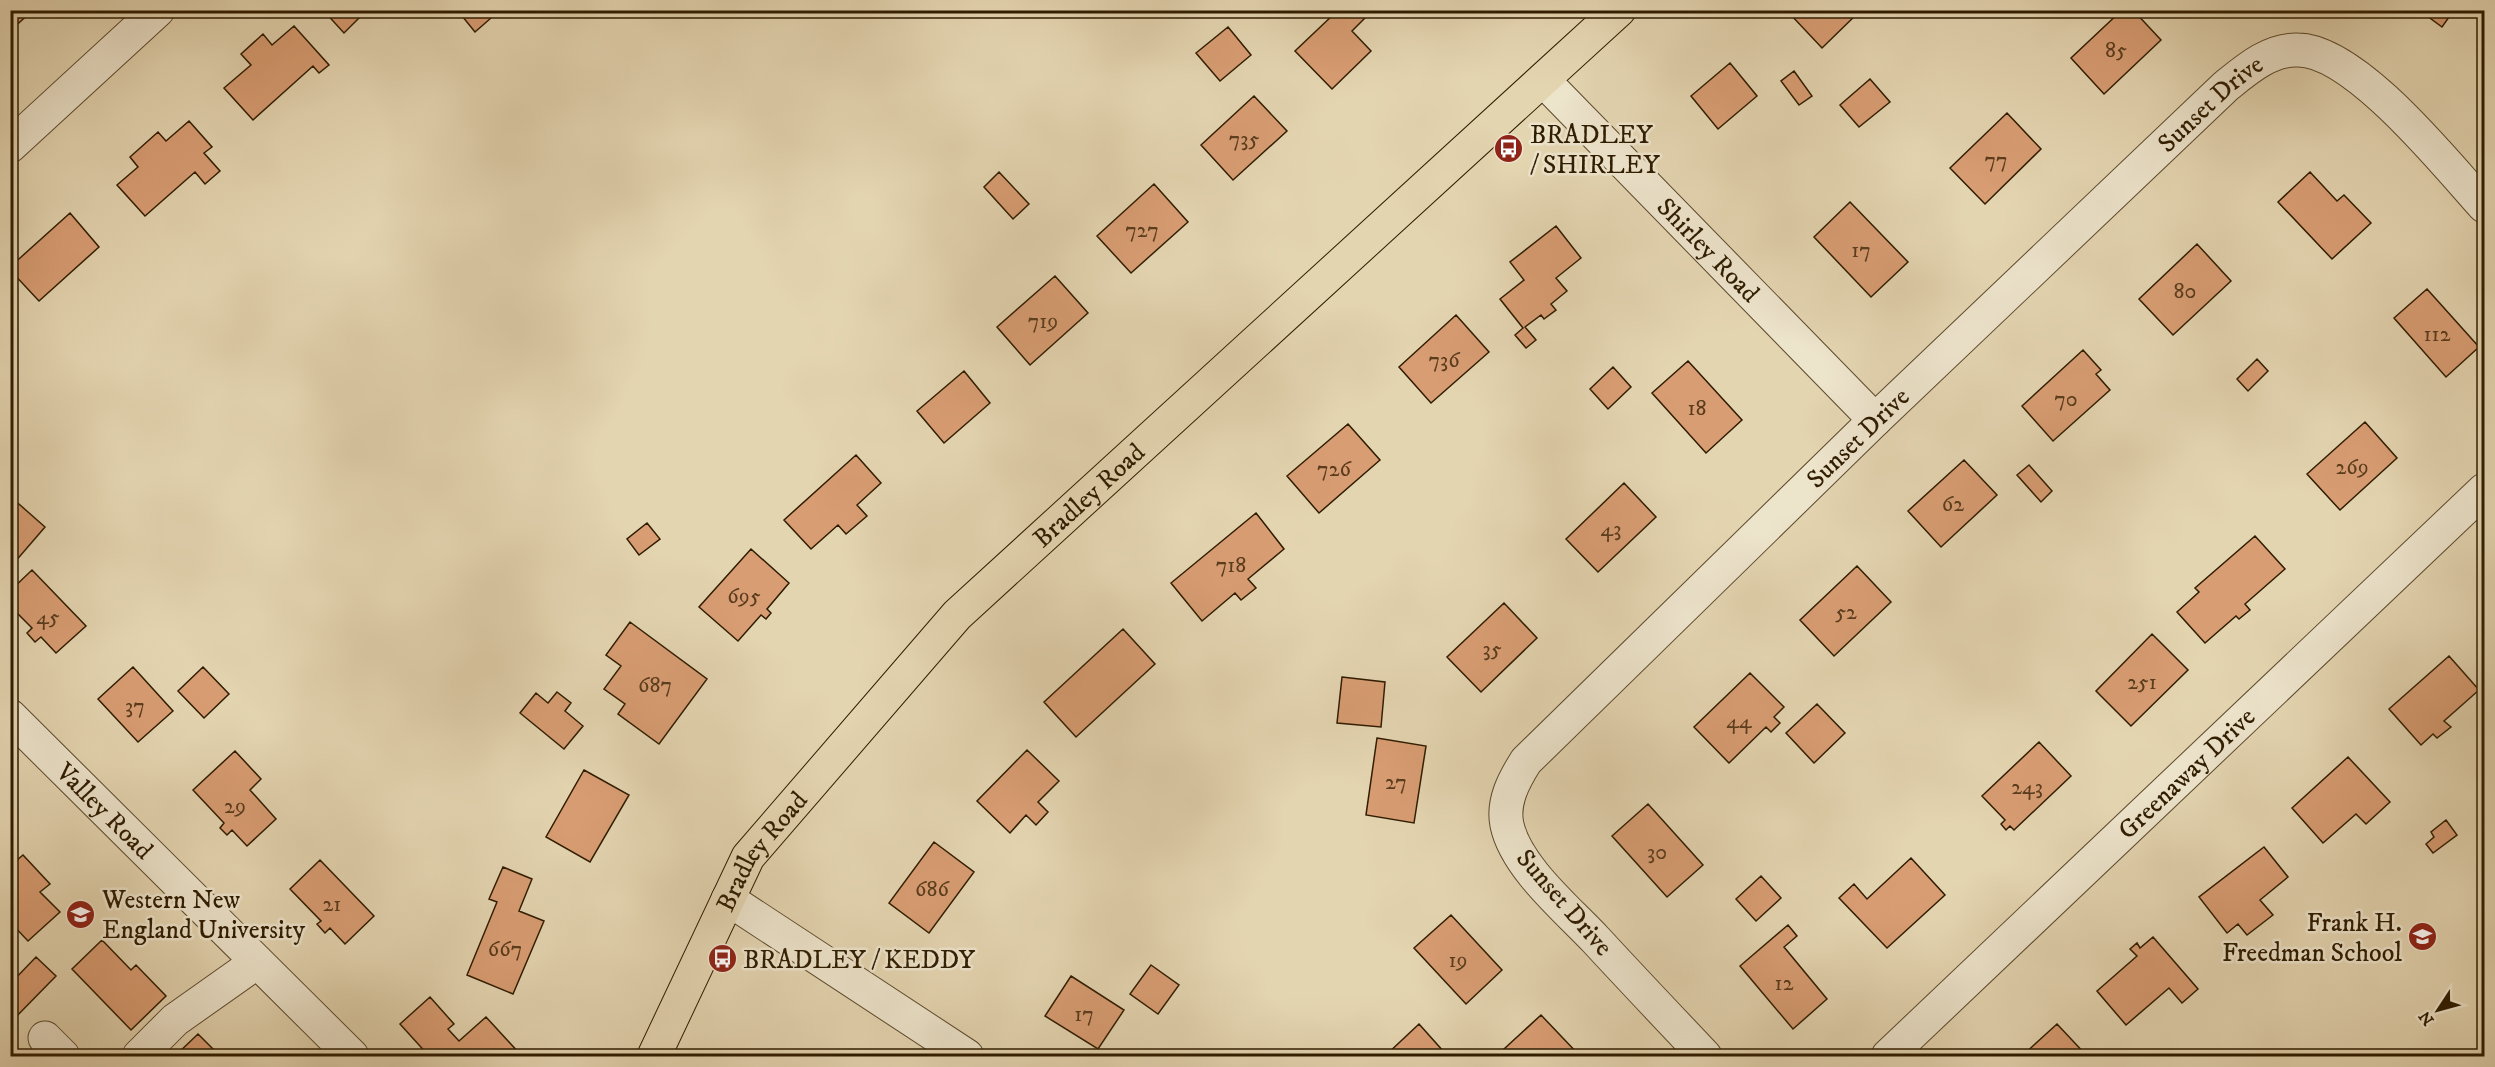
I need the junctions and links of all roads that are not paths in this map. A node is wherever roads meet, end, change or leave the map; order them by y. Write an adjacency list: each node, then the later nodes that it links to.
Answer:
1 (158, 10): 4 (street)
2 (1619, 10): 3 (main road, Bradley Road)
3 (1542, 80): 6 (street, Shirley Road); 9 (main road, Bradley Road)
4 (10, 146)
5 (2484, 206): 6 (street, Sunset Drive)
6 (1875, 420): 15 (street, Sunset Drive)
7 (2484, 490): 16 (street, Greenaway Drive)
8 (10, 716): 10 (street, Valley Road)
9 (728, 899): 13 (main road, Bradley Road); 14 (street)
10 (258, 962): 11 (street); 12 (street, Valley Road)
11 (139, 1056)
12 (352, 1056)
13 (654, 1056)
14 (967, 1056)
15 (1705, 1056)
16 (1888, 1056)

